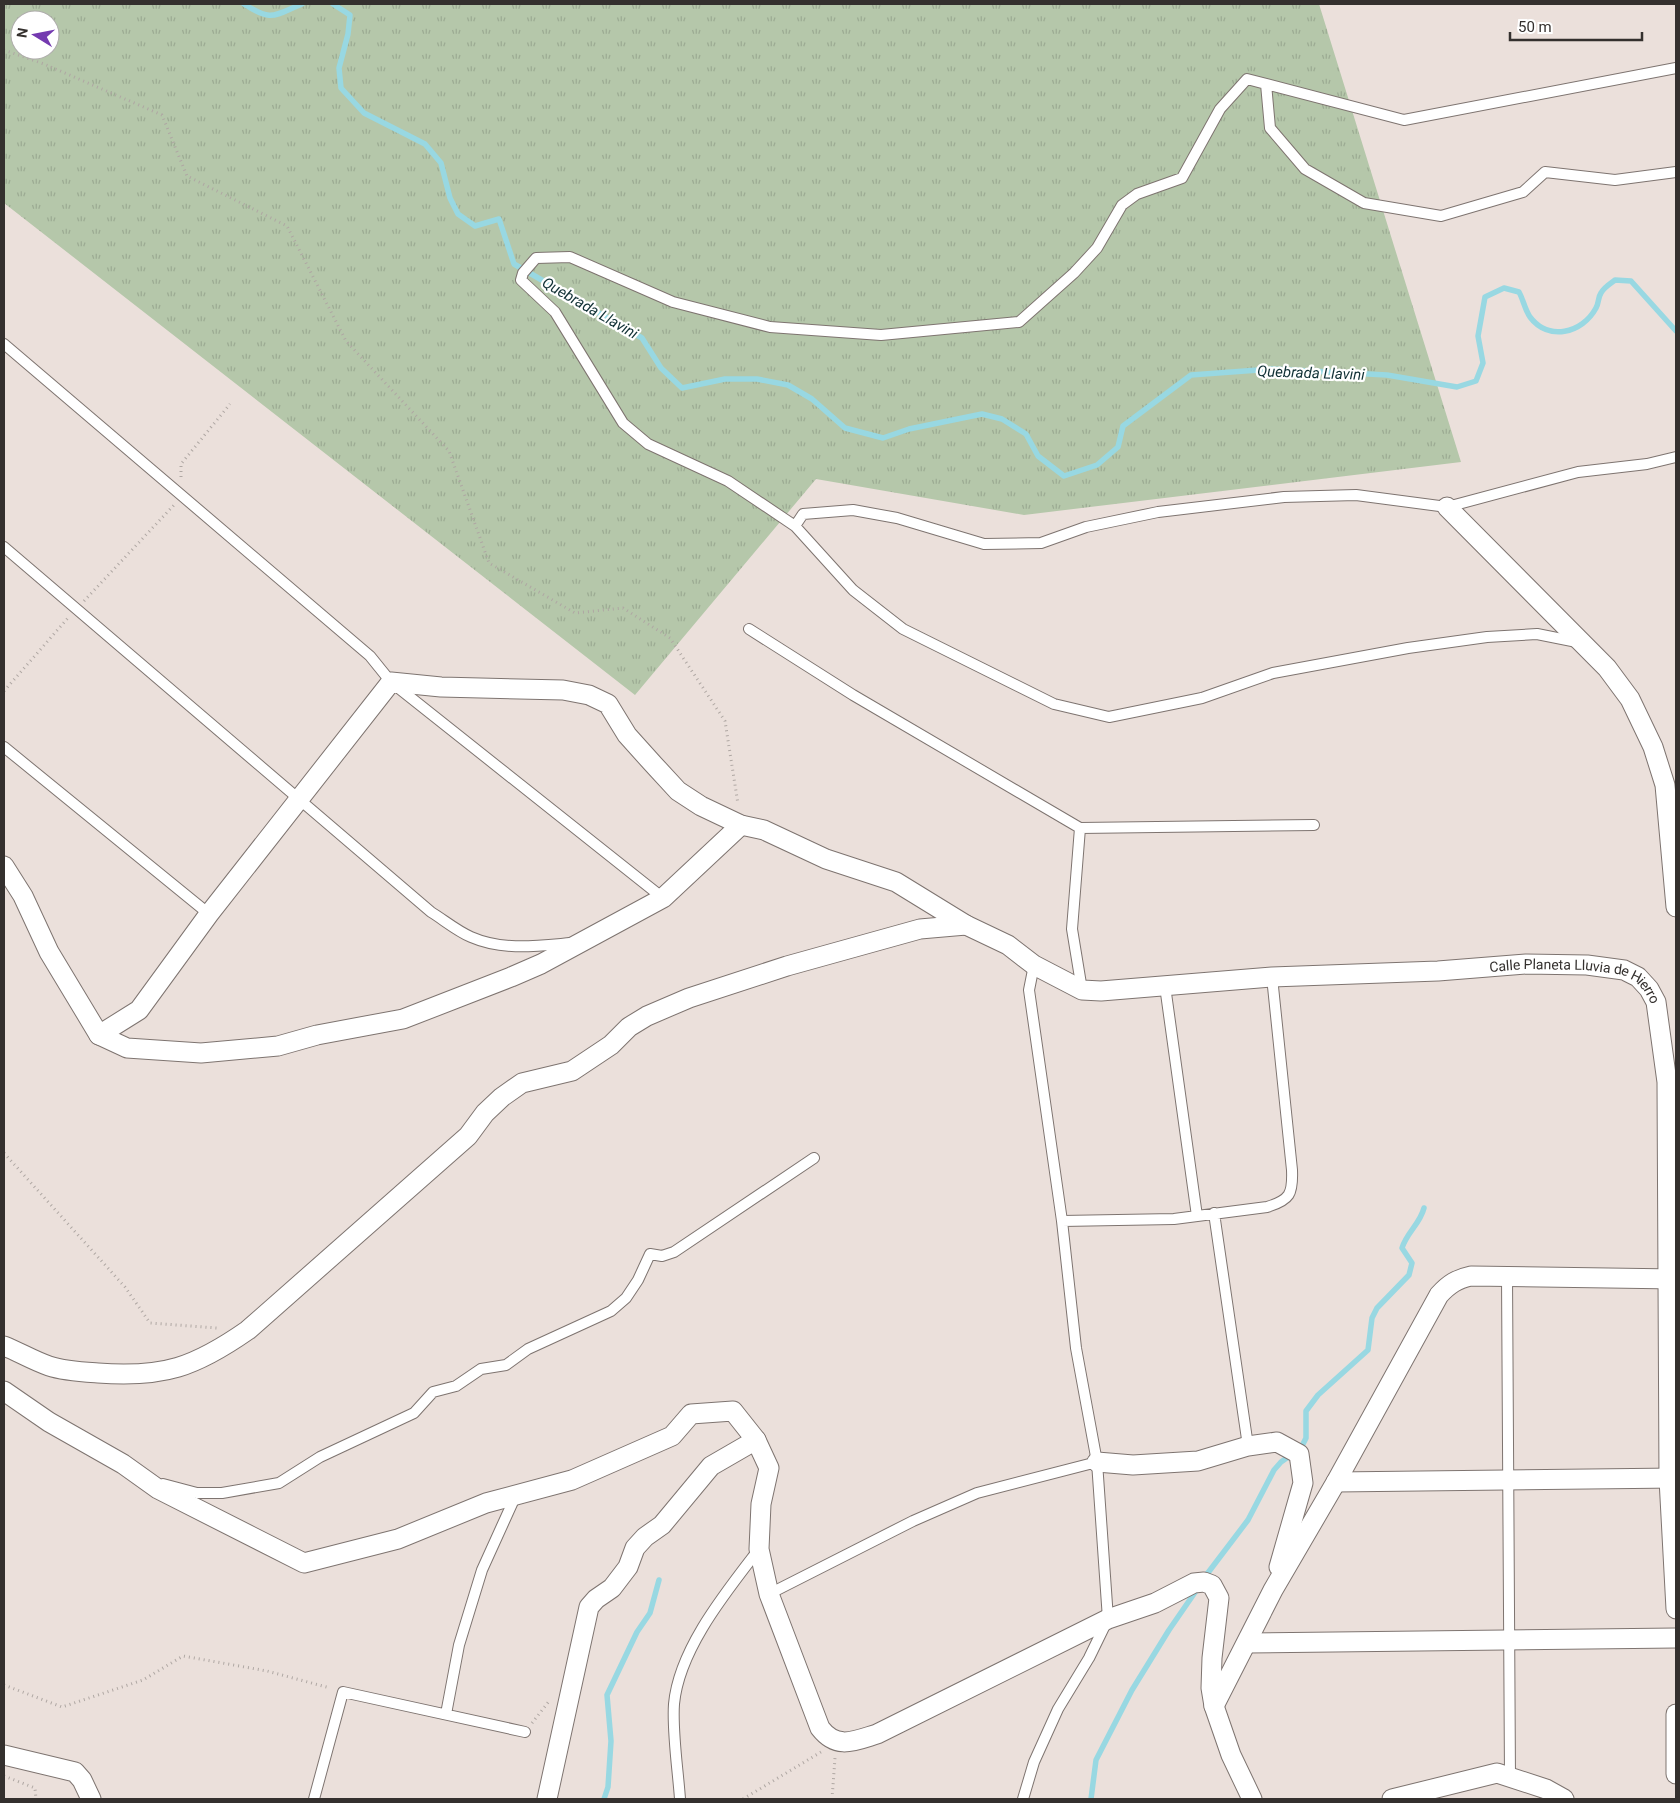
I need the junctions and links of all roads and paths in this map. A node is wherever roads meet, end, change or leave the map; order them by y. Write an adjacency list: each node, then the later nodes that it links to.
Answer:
1 (4, 50): 19 (path)
2 (1676, 68): 3 (lane)
3 (1266, 84): 4 (lane); 10 (lane)
4 (1676, 172)
5 (4, 344): 8 (lane)
6 (230, 404): 8 (path)
7 (1676, 457): 9 (lane)
8 (182, 496): 12 (path); 15 (lane)
9 (1447, 507): 10 (lane); 14 (street)
10 (795, 526): 14 (lane)
11 (4, 548): 12 (lane)
12 (76, 609): 16 (path); 18 (lane)
13 (749, 628): 21 (lane)
14 (1580, 642): 24 (street)
15 (391, 682): 18 (street); 19 (street); 23 (lane)
16 (4, 691)
17 (4, 747): 25 (lane)
18 (300, 798): 25 (street); 27 (lane)
19 (741, 825): 23 (street); 26 (street)
20 (1314, 826): 21 (lane)
21 (1080, 828): 31 (lane)
22 (4, 866): 32 (street)
23 (662, 898): 27 (street)
24 (1676, 907)
25 (209, 914): 32 (street)
26 (966, 925): 28 (street); 43 (street)
27 (579, 942): 32 (street)
28 (1034, 965): 31 (street); 39 (lane)
29 (1272, 977): 30 (street, Calle Planeta Lluvia de Hierro); 34 (street, Calle Planeta Lluvia de Hierro); 37 (lane)
30 (1164, 986): 31 (street, Calle Planeta Lluvia de Hierro); 38 (lane)
31 (1082, 990)
32 (99, 1035)
33 (1676, 1037): 34 (street)
34 (1664, 1054): 41 (street, Calle Planeta Lluvia de Hierro)
35 (4, 1153): 42 (path)
36 (814, 1158): 48 (lane)
37 (1214, 1213): 38 (lane); 46 (lane)
38 (1197, 1216): 39 (lane)
39 (1062, 1222): 47 (lane)
40 (1507, 1276): 41 (street); 50 (lane); 51 (street)
41 (1672, 1279): 49 (street, Calle Planeta Lluvia de Hierro)
42 (218, 1328)
43 (4, 1346)
44 (4, 1390): 48 (street)
45 (756, 1440): 52 (street); 53 (street); 75 (street)
46 (1248, 1446): 47 (street); 54 (street)
47 (1097, 1462): 55 (lane); 57 (lane)
48 (135, 1472): 52 (street)
49 (1673, 1479): 50 (street); 56 (street, Calle Planeta Lluvia de Hierro)
50 (1509, 1480): 51 (street); 59 (lane)
51 (1336, 1482): 54 (street)
52 (516, 1495): 64 (lane)
53 (759, 1549): 55 (street); 76 (lane)
54 (1273, 1590): 60 (street)
55 (768, 1594): 67 (street)
56 (1676, 1609)
57 (1108, 1619): 63 (street); 67 (street); 79 (lane)
58 (1676, 1638): 59 (street)
59 (1510, 1640): 60 (street); 71 (lane)
60 (1247, 1643): 63 (street)
61 (4, 1685): 62 (path)
62 (343, 1692): 64 (lane); 74 (lane)
63 (1214, 1706): 80 (street)
64 (446, 1714): 66 (lane)
65 (1676, 1714): 69 (street)
66 (525, 1732)
67 (837, 1742): 77 (path); 78 (path)
68 (4, 1755): 73 (street)
69 (1676, 1767)
70 (4, 1776): 72 (path)
71 (1510, 1778): 81 (street); 82 (street)
72 (36, 1799)
73 (91, 1799)
74 (314, 1799)
75 (548, 1799)
76 (680, 1799)
77 (743, 1799)
78 (832, 1799)
79 (1023, 1799)
80 (1252, 1799)
81 (1392, 1799)
82 (1564, 1799)

